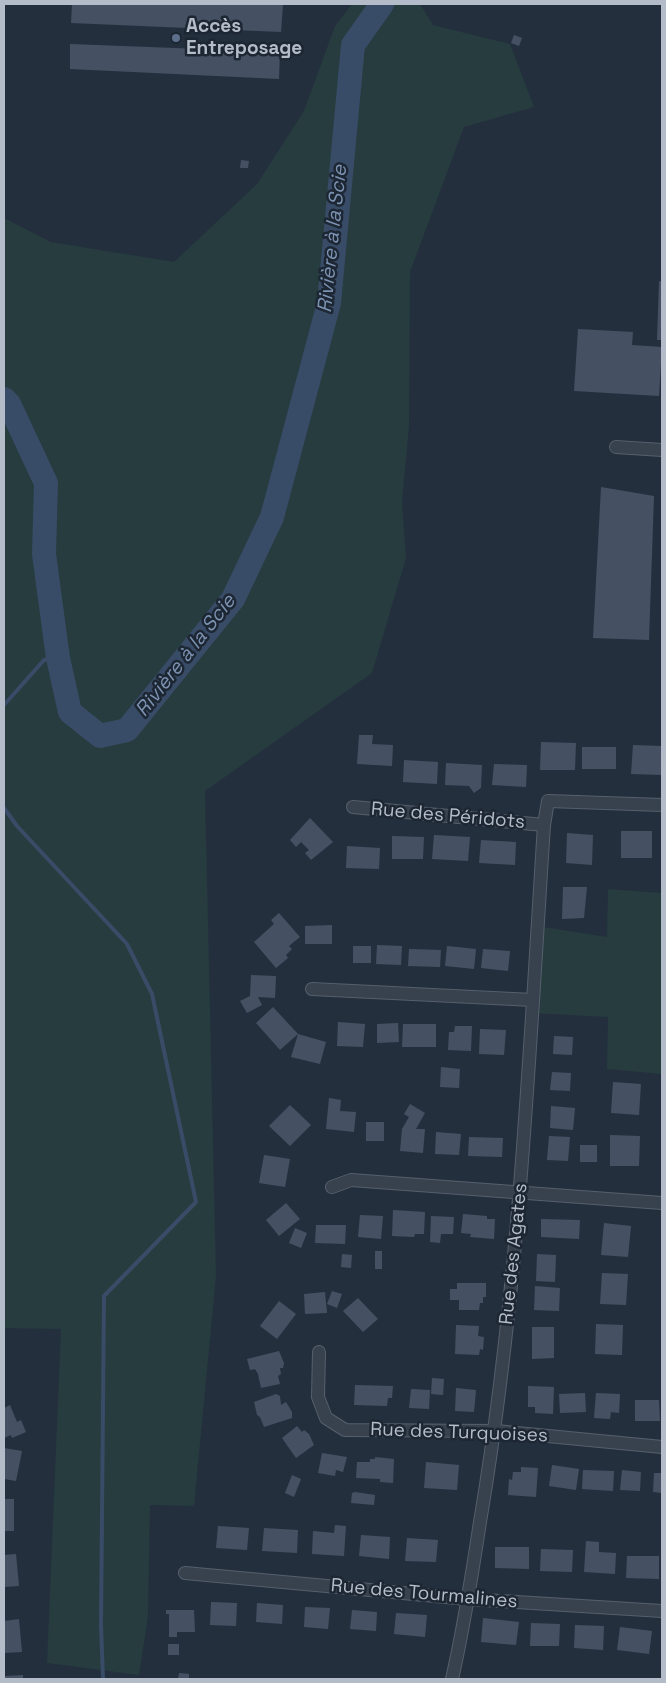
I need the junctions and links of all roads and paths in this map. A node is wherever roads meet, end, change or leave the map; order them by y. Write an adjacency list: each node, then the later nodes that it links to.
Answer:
1 (616, 447): 2 (street)
2 (662, 450)
3 (662, 804): 5 (street, Rue des Agates)
4 (353, 807): 5 (street, Rue des Péridots)
5 (544, 825): 7 (street, Rue des Agates)
6 (312, 989): 7 (street)
7 (533, 1000): 9 (street, Rue des Agates)
8 (332, 1187): 9 (street)
9 (521, 1193): 10 (street); 12 (street, Rue des Agates)
10 (662, 1203)
11 (319, 1352): 12 (street, Rue des Turquoises)
12 (496, 1431): 13 (street, Rue des Turquoises); 15 (street, Rue des Agates)
13 (662, 1447)
14 (185, 1573): 15 (street, Rue des Tourmalines)
15 (468, 1599): 16 (street, Rue des Tourmalines); 17 (street, Rue des Agates)
16 (662, 1611)
17 (452, 1679)

